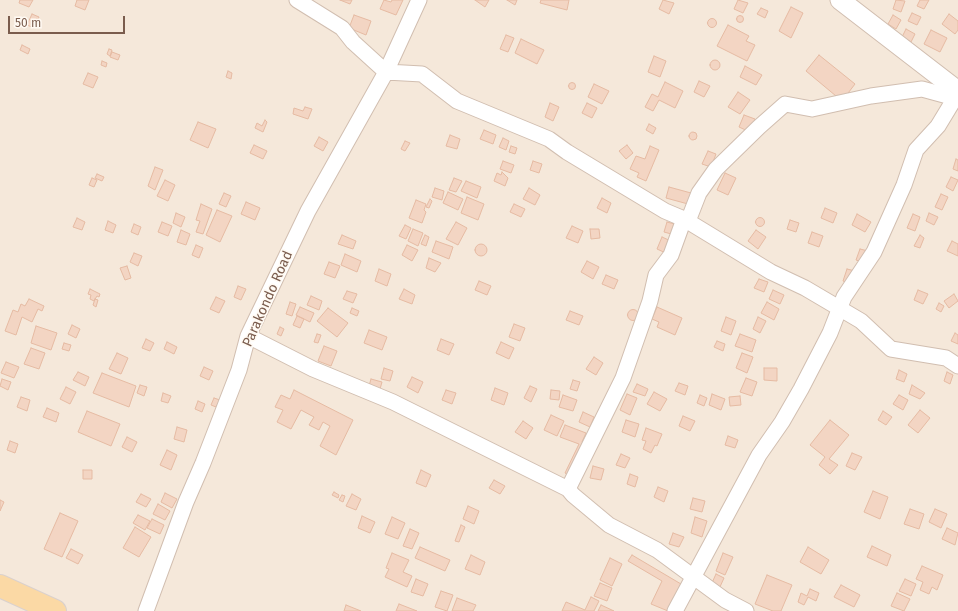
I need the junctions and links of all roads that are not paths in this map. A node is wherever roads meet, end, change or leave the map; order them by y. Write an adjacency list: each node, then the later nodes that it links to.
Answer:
1 (297, 0): 4 (street)
2 (419, 0): 4 (street, Parakondo Road)
3 (840, 0): 5 (street)
4 (386, 72): 6 (street); 8 (street, Parakondo Road)
5 (957, 95): 6 (street); 7 (street)
6 (684, 219): 7 (street); 10 (street)
7 (840, 308): 9 (street); 11 (street)
8 (248, 336): 10 (street); 14 (street, Parakondo Road)
9 (958, 366)
10 (568, 489): 11 (street)
11 (693, 577): 15 (street); 16 (street)
12 (0, 586): 13 (main road)
13 (56, 611)
14 (146, 611)
15 (676, 611)
16 (746, 611)

